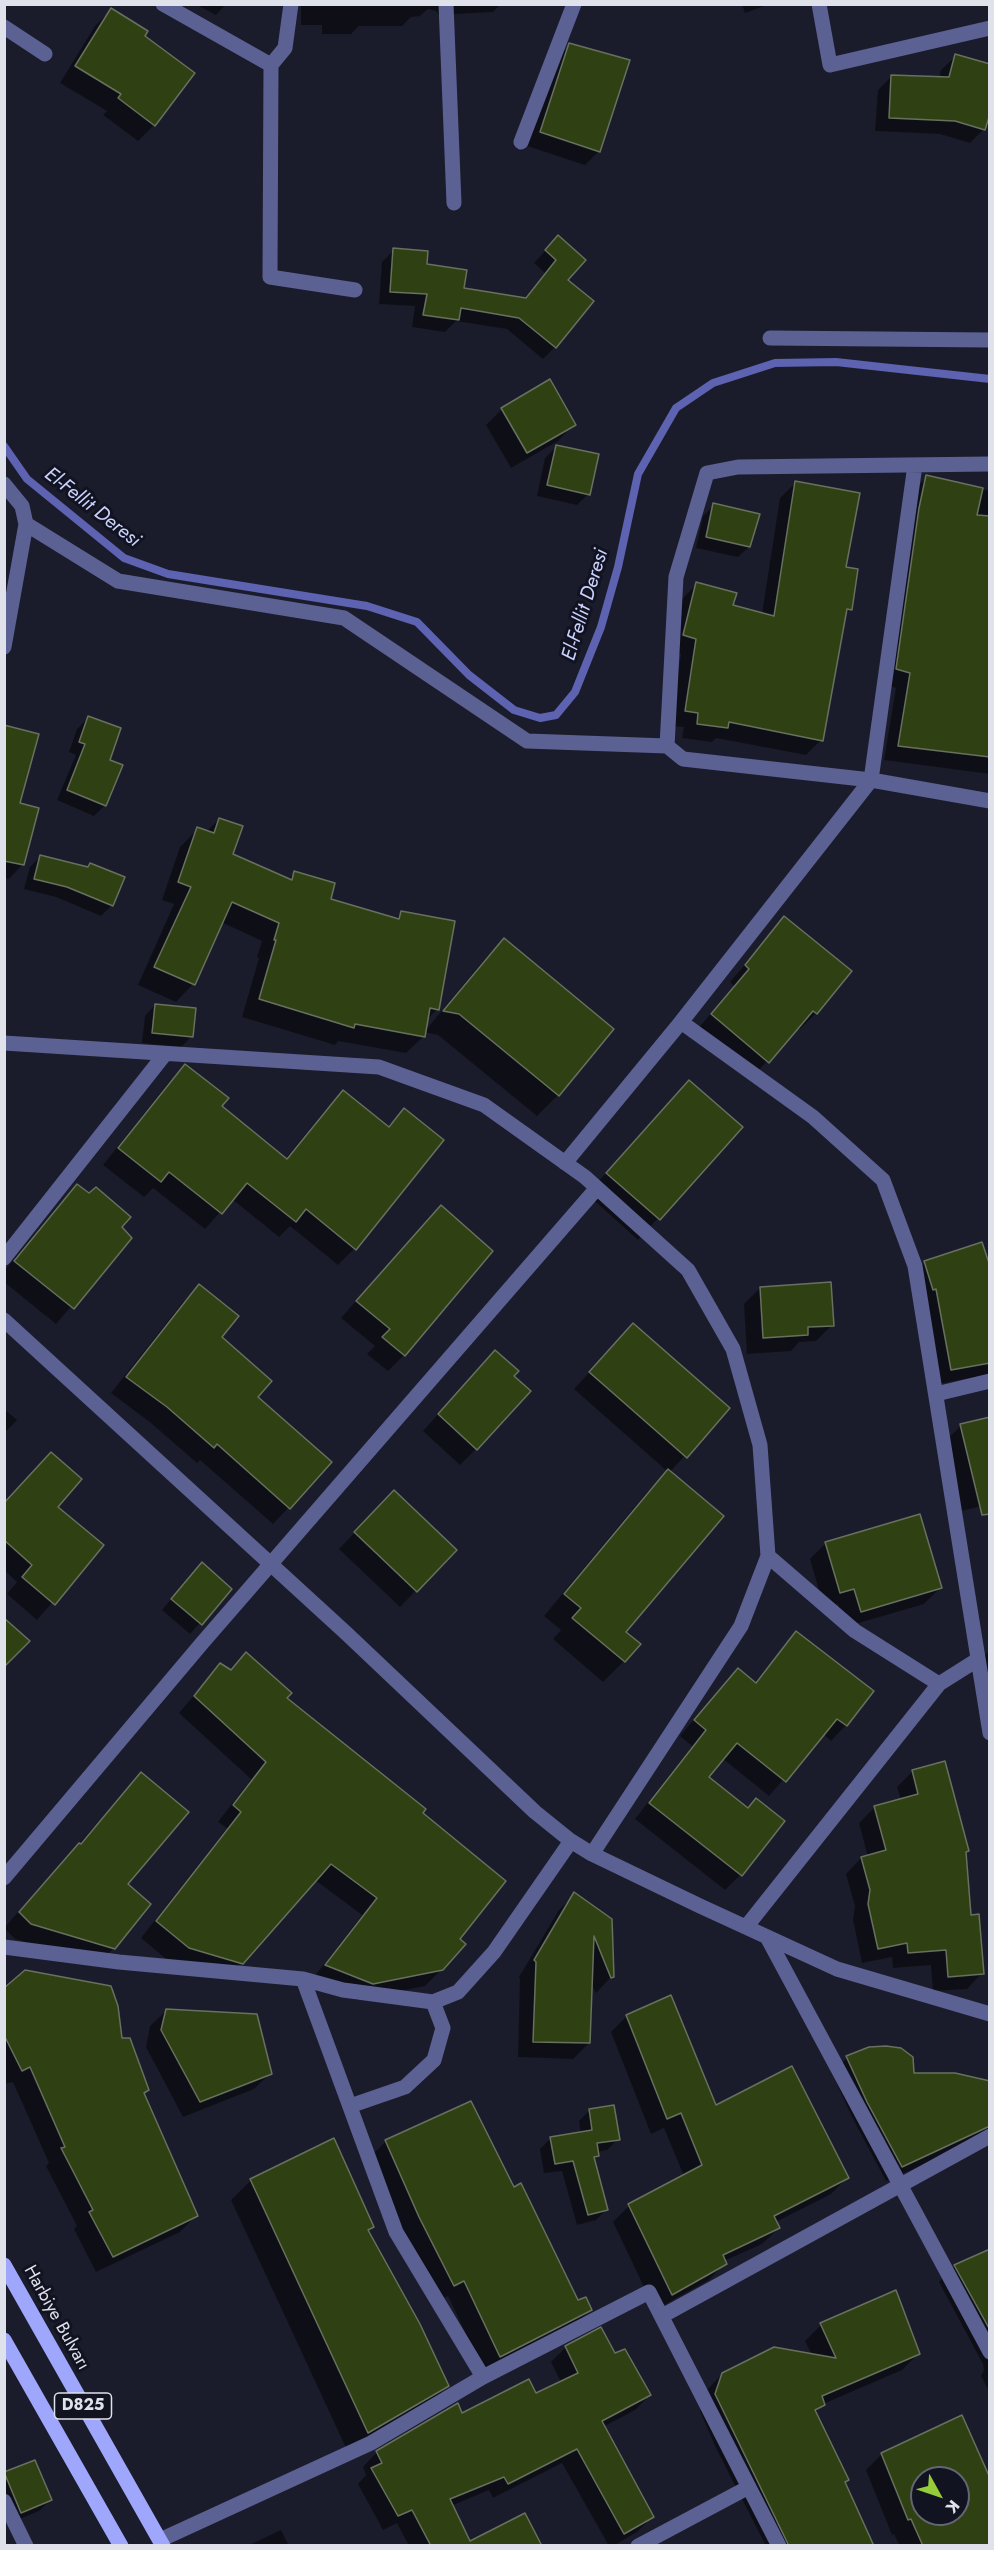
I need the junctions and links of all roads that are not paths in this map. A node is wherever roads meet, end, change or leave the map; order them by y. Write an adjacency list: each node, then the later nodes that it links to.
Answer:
1 (164, 4): 9 (street)
2 (291, 4): 9 (street)
3 (446, 4): 11 (street)
4 (574, 4): 10 (street)
5 (819, 4): 7 (street)
6 (4, 27): 8 (street)
7 (990, 28)
8 (45, 54)
9 (271, 65): 12 (street)
10 (521, 142)
11 (454, 202)
12 (354, 290)
13 (770, 338): 14 (street)
14 (990, 340)
15 (990, 464): 16 (street)
16 (915, 465): 20 (street); 21 (street)
17 (4, 484): 18 (street)
18 (26, 524): 19 (street); 20 (street)
19 (4, 647)
20 (667, 746): 21 (street)
21 (871, 780): 22 (street); 23 (street)
22 (990, 801)
23 (681, 1022): 26 (street); 31 (street)
24 (4, 1043): 25 (street)
25 (165, 1054): 26 (street); 28 (street)
26 (565, 1163): 27 (street)
27 (597, 1188): 32 (street); 33 (street)
28 (4, 1257)
29 (4, 1320): 33 (street)
30 (990, 1381): 31 (street)
31 (936, 1394): 34 (street)
32 (768, 1556): 35 (street); 38 (street)
33 (271, 1566): 37 (street); 39 (street)
34 (976, 1660): 35 (street); 36 (street)
35 (939, 1684): 40 (street)
36 (990, 1733)
37 (572, 1841): 38 (street); 44 (street)
38 (592, 1854): 40 (street)
39 (4, 1878)
40 (746, 1927): 41 (street)
41 (767, 1937): 45 (street); 48 (street)
42 (4, 1947): 43 (street)
43 (303, 1979): 44 (street); 46 (street)
44 (433, 2002): 46 (street)
45 (990, 2014)
46 (350, 2106): 53 (street)
47 (990, 2136): 48 (street)
48 (900, 2185): 50 (street); 52 (street)
49 (4, 2265): 56 (main road, Harbiye Bulvarı / D825)
50 (662, 2316): 53 (street); 54 (street)
51 (4, 2340): 58 (main road, D825)
52 (990, 2352)
53 (483, 2377): 56 (street)
54 (749, 2487): 59 (street); 60 (street)
55 (4, 2501): 57 (street)
56 (161, 2543)
57 (26, 2546)
58 (121, 2546)
59 (638, 2546)
60 (779, 2546)

